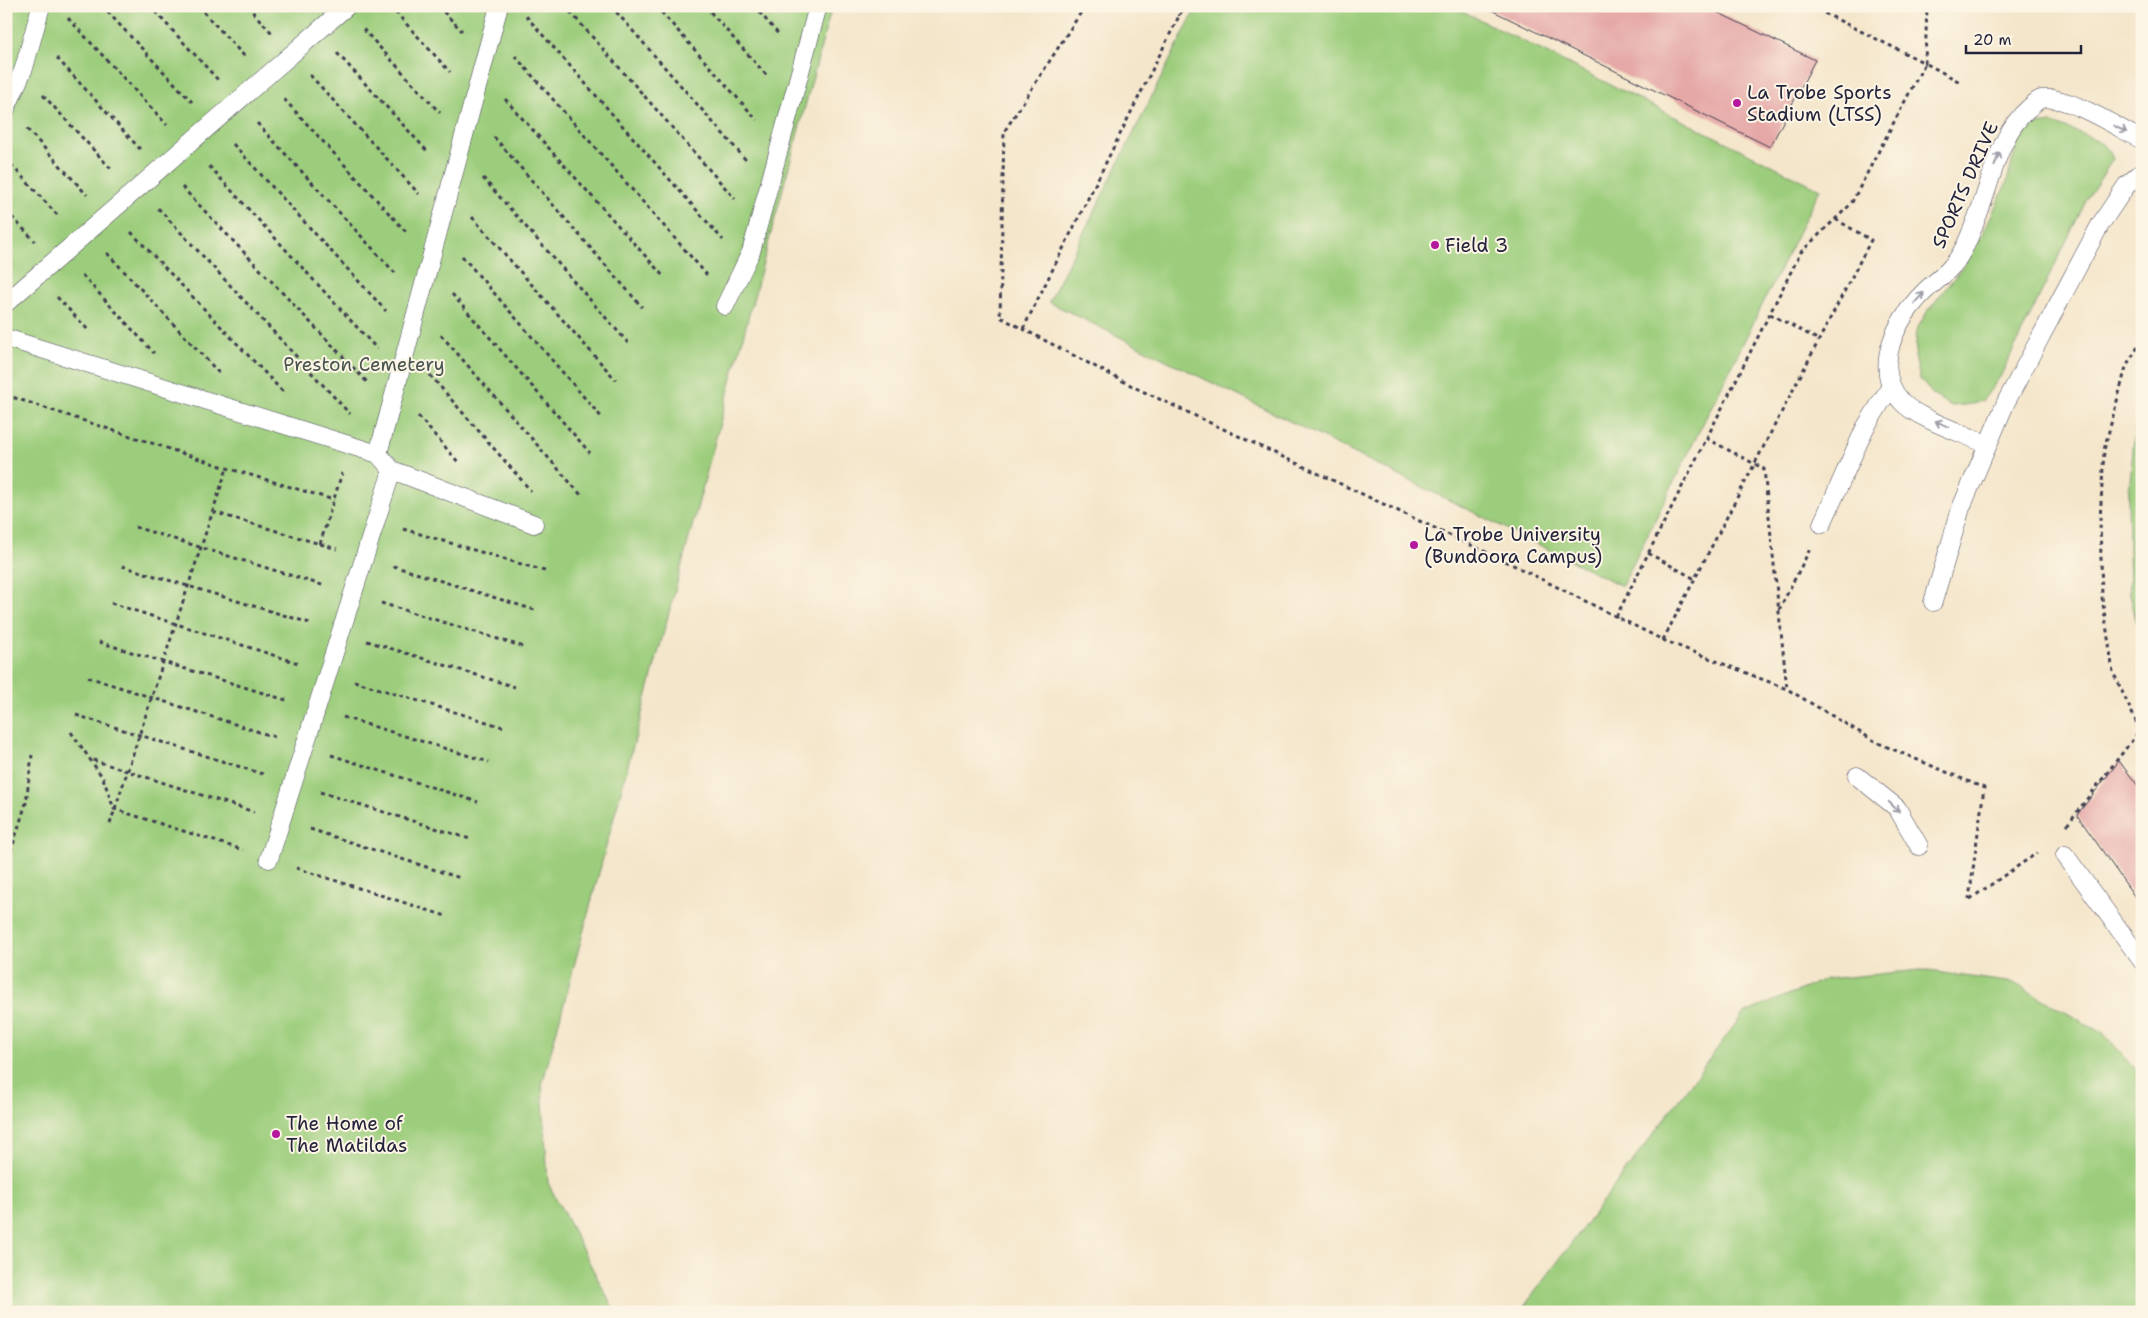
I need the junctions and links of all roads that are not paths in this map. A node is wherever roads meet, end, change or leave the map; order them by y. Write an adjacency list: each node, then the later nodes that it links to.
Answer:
1 (41, 6): 5 (lane)
2 (499, 6): 13 (lane)
3 (818, 6): 9 (lane)
4 (346, 8): 8 (lane)
5 (7, 108)
6 (2142, 140): 11 (lane, SPORTS DRIVE, one-way to 6)
7 (2142, 172): 12 (lane)
8 (6, 303)
9 (727, 303)
10 (6, 338): 13 (lane)
11 (1891, 386): 12 (lane, one-way to 11); 16 (lane)
12 (1986, 444): 17 (lane)
13 (379, 450): 14 (lane)
14 (392, 470): 15 (lane); 21 (lane)
15 (534, 524)
16 (1822, 524)
17 (1933, 602)
18 (1857, 776): 19 (lane, one-way to 19)
19 (1919, 846)
20 (2065, 855): 22 (lane)
21 (269, 859)
22 (2142, 961)

